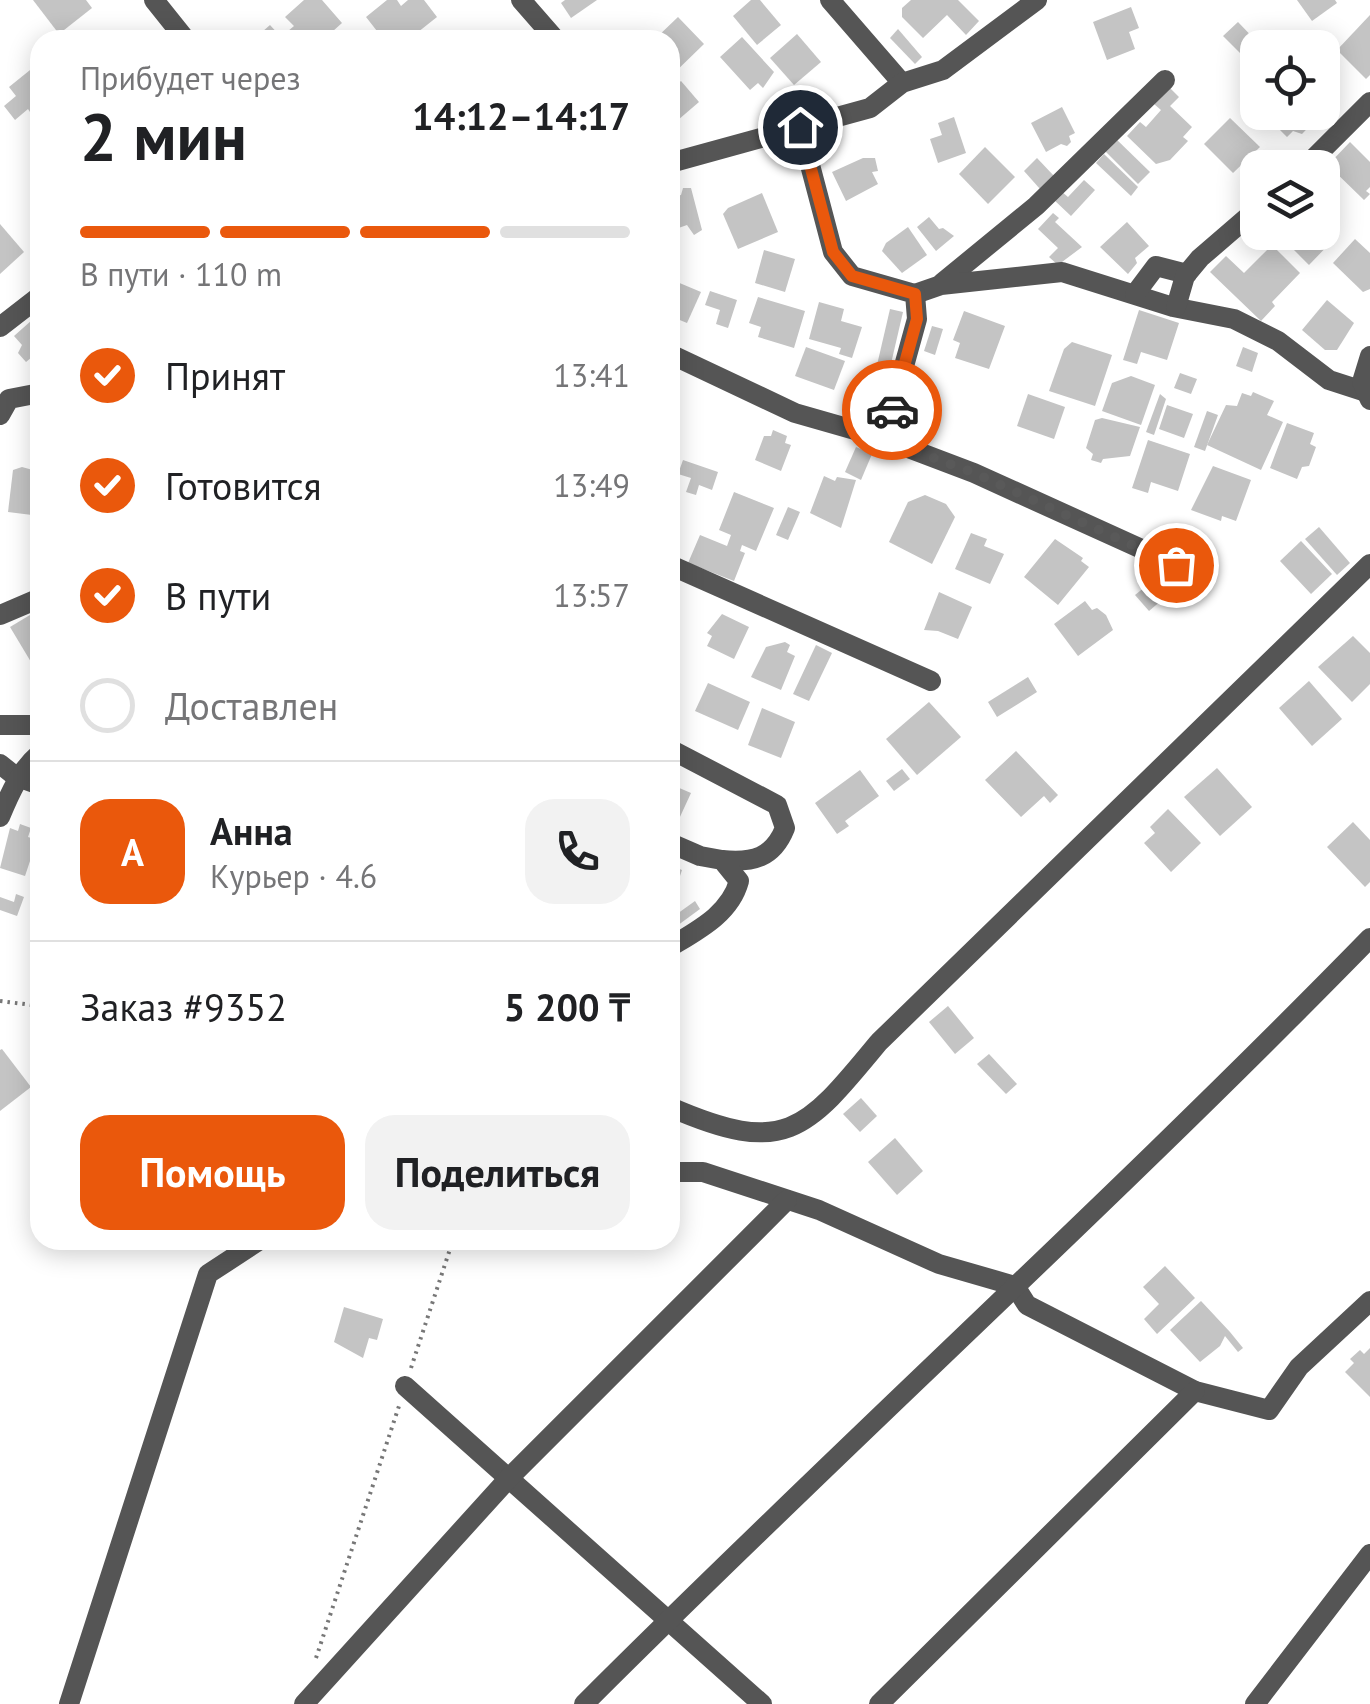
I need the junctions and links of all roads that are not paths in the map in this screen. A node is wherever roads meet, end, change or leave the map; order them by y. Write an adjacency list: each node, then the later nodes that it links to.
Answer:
1 (154, 0): 5 (street)
2 (520, 0): 6 (street)
3 (830, 0): 8 (street)
4 (1037, 0): 8 (street)
5 (178, 30)
6 (547, 30)
7 (1166, 80): 15 (street)
8 (902, 82): 10 (street)
9 (1370, 102): 11 (street)
10 (800, 127): 12 (street); 16 (street)
11 (1322, 150)
12 (680, 160)
13 (1240, 225): 14 (street)
14 (1187, 274): 17 (street); 19 (street)
15 (940, 284): 16 (street); 17 (street)
16 (915, 294): 27 (street)
17 (1135, 294): 19 (street)
18 (30, 304): 20 (street)
19 (1176, 308): 23 (street)
20 (0, 327)
21 (1370, 356): 23 (street)
22 (680, 359): 27 (street)
23 (1369, 393): 25 (street)
24 (30, 395): 26 (street)
25 (1370, 400)
26 (3, 402)
27 (878, 437): 29 (street)
28 (1370, 564): 44 (street)
29 (1176, 565)
30 (680, 568): 33 (street)
31 (30, 602): 32 (street)
32 (0, 615)
33 (930, 681)
34 (0, 726): 35 (street)
35 (30, 726)
36 (680, 755): 41 (street)
37 (0, 764): 38 (street)
38 (30, 781): 39 (street)
39 (0, 817)
40 (680, 847): 41 (street)
41 (722, 860): 43 (street)
42 (1370, 938): 48 (street)
43 (680, 942)
44 (680, 1111)
45 (680, 1172): 46 (street)
46 (787, 1200): 48 (street); 52 (street)
47 (245, 1250): 55 (street)
48 (1015, 1286): 51 (street); 54 (street)
49 (1370, 1300): 51 (street)
50 (405, 1386): 52 (street)
51 (1195, 1391): 59 (street)
52 (508, 1479): 54 (street); 56 (street)
53 (1370, 1554): 60 (street)
54 (667, 1624): 57 (street); 58 (street)
55 (69, 1704)
56 (304, 1704)
57 (584, 1704)
58 (762, 1704)
59 (878, 1704)
60 (1254, 1704)

